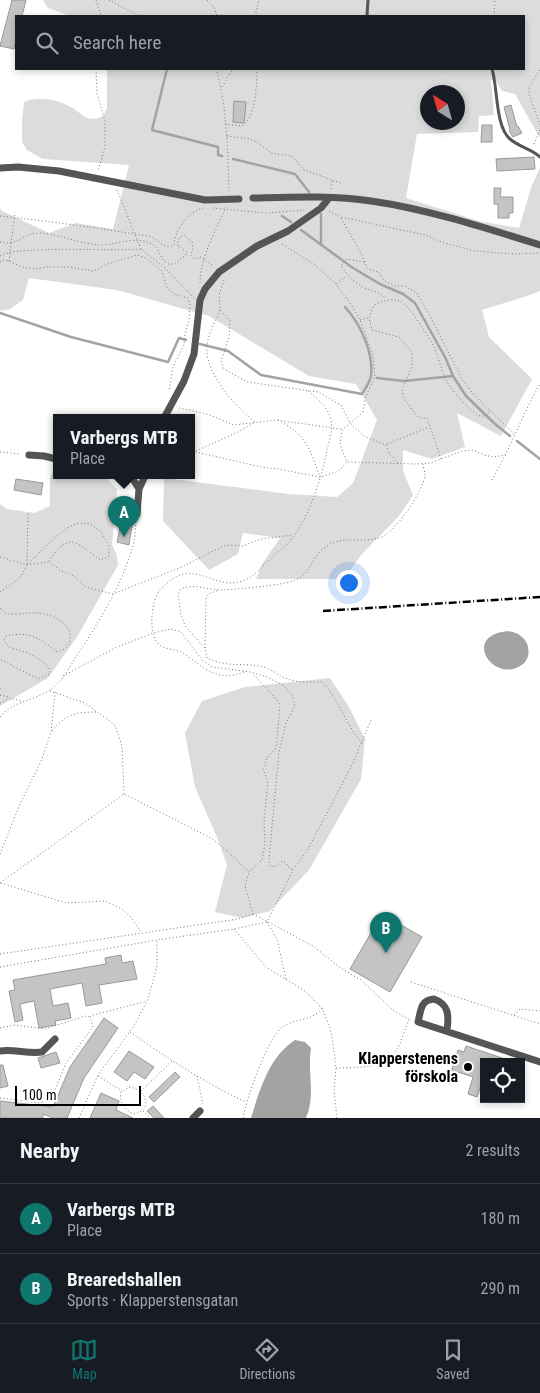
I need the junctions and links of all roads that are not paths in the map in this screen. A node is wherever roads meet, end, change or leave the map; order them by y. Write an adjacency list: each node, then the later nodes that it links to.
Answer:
1 (368, 0): 2 (lane)
2 (367, 15)
3 (492, 70): 4 (lane)
4 (540, 157)
5 (0, 168): 8 (street)
6 (253, 198): 7 (street)
7 (329, 198): 9 (street); 10 (street)
8 (239, 199)
9 (540, 245)
10 (166, 414)
11 (29, 455): 12 (street)
12 (53, 458)
13 (133, 479): 15 (street)
14 (144, 479): 15 (street)
15 (139, 489): 16 (street)
16 (137, 514)
17 (447, 1030): 17 (street); 20 (street)
18 (55, 1039): 19 (street)
19 (0, 1051)
20 (540, 1062)
21 (200, 1111): 22 (street)
22 (193, 1118)

